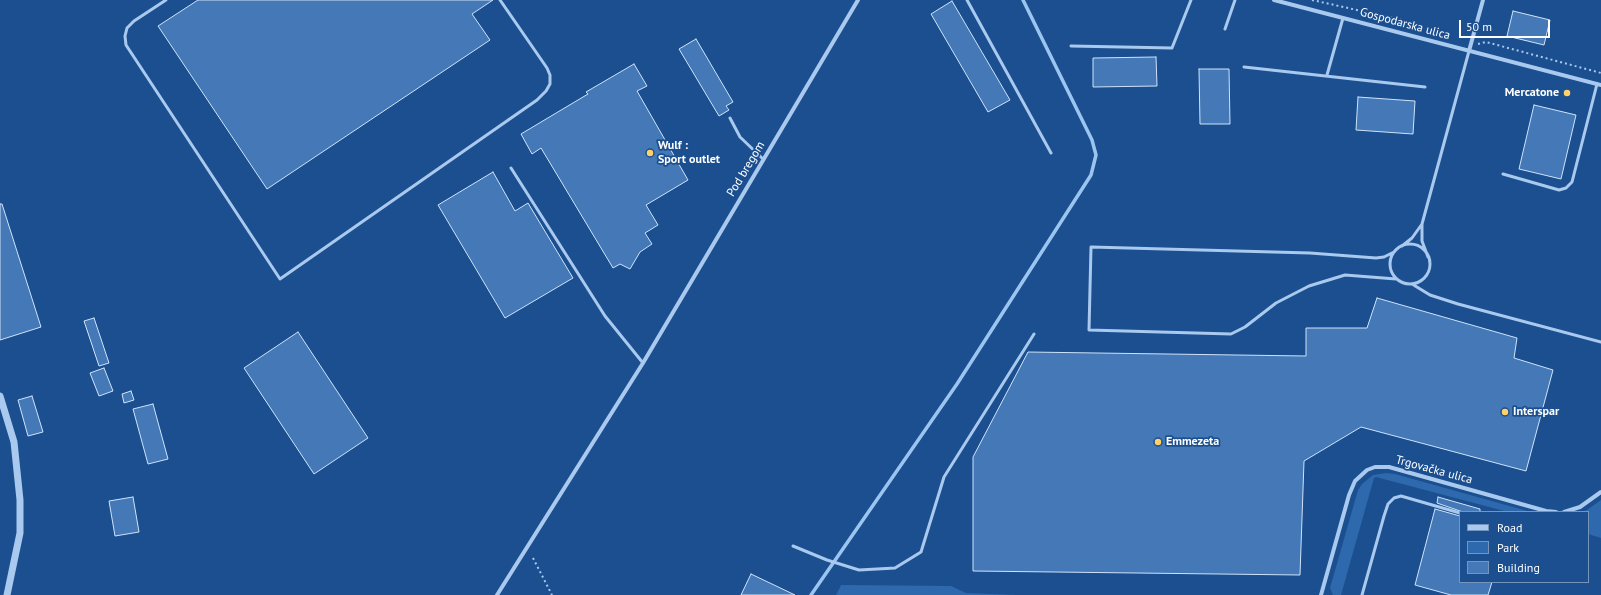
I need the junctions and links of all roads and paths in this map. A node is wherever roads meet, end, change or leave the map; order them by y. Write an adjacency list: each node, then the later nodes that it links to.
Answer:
1 (166, 0): 2 (lane)
2 (500, 0)
3 (858, 0): 23 (street, Pod bregom)
4 (967, 0): 22 (lane)
5 (1191, 0): 14 (lane)
6 (1235, 0): 11 (lane)
7 (1274, 0): 10 (street, Gospodarska ulica)
8 (1312, 0): 12 (path)
9 (1483, 0): 15 (street)
10 (1343, 18): 12 (street, Gospodarska ulica); 18 (lane)
11 (1225, 29)
12 (1408, 34): 15 (street, Gospodarska ulica)
13 (1486, 42): 17 (path)
14 (1071, 46)
15 (1469, 51): 19 (street, Gospodarska ulica); 26 (lane)
16 (1244, 66): 18 (lane)
17 (1601, 73)
18 (1327, 75): 20 (lane)
19 (1599, 85): 25 (lane)
20 (1425, 86)
21 (730, 118): 23 (lane)
22 (1051, 152)
23 (764, 159): 34 (street, Pod bregom)
24 (511, 168): 34 (lane)
25 (1502, 174)
26 (1422, 224): 27 (lane); 29 (lane)
27 (1398, 248): 28 (lane); 29 (lane)
28 (1394, 252): 30 (lane); 30 (lane)
29 (1428, 257): 31 (lane)
30 (1396, 279): 31 (lane)
31 (1412, 284): 33 (lane)
32 (1034, 334): 40 (lane)
33 (1601, 342)
34 (643, 363): 43 (street, Pod bregom)
35 (0, 396): 42 (street)
36 (1601, 492): 38 (street)
37 (1546, 511): 45 (street, Trgovačka ulica)
38 (1567, 511)
39 (1459, 513): 46 (lane)
40 (793, 546)
41 (533, 558): 44 (path)
42 (7, 595)
43 (498, 595)
44 (552, 595)
45 (1321, 595)
46 (1362, 595)

